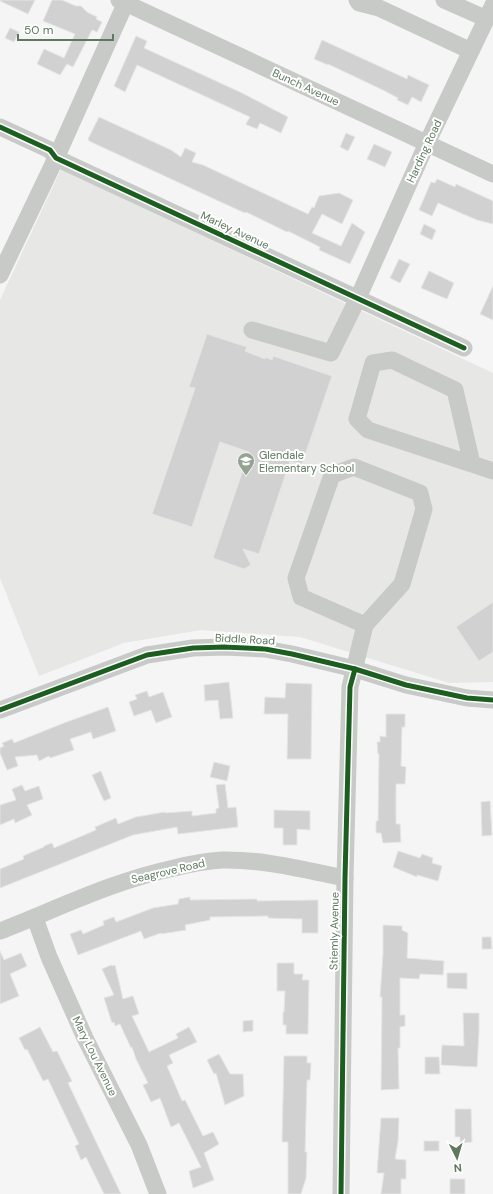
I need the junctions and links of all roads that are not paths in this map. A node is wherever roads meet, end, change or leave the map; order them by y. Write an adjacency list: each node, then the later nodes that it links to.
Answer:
1 (357, 0): 5 (street)
2 (444, 0): 4 (street)
3 (124, 1): 7 (street, Bunch Avenue); 8 (street)
4 (490, 12): 5 (street, Harding Road)
5 (471, 51): 7 (street, Harding Road)
6 (0, 127): 8 (street, Marley Avenue)
7 (426, 143): 9 (street, Bunch Avenue); 11 (street, Harding Road)
8 (56, 158): 10 (street); 11 (street, Marley Avenue)
9 (493, 174)
10 (0, 275)
11 (358, 298): 12 (street, Harding Road); 13 (street, Marley Avenue)
12 (252, 330)
13 (464, 348)
14 (472, 464): 14 (street); 15 (street)
15 (493, 471)
16 (365, 625): 16 (street); 17 (street, Stiemly Avenue)
17 (355, 669): 18 (street, Biddle Road); 19 (street, Biddle Road); 20 (street, Stiemly Avenue)
18 (493, 700)
19 (0, 710)
20 (345, 878): 21 (street, Seagrove Road); 24 (street, Stiemly Avenue)
21 (34, 918): 22 (street, Seagrove Road); 23 (street, Mary Lou Avenue)
22 (0, 931)
23 (158, 1194)
24 (341, 1194)

